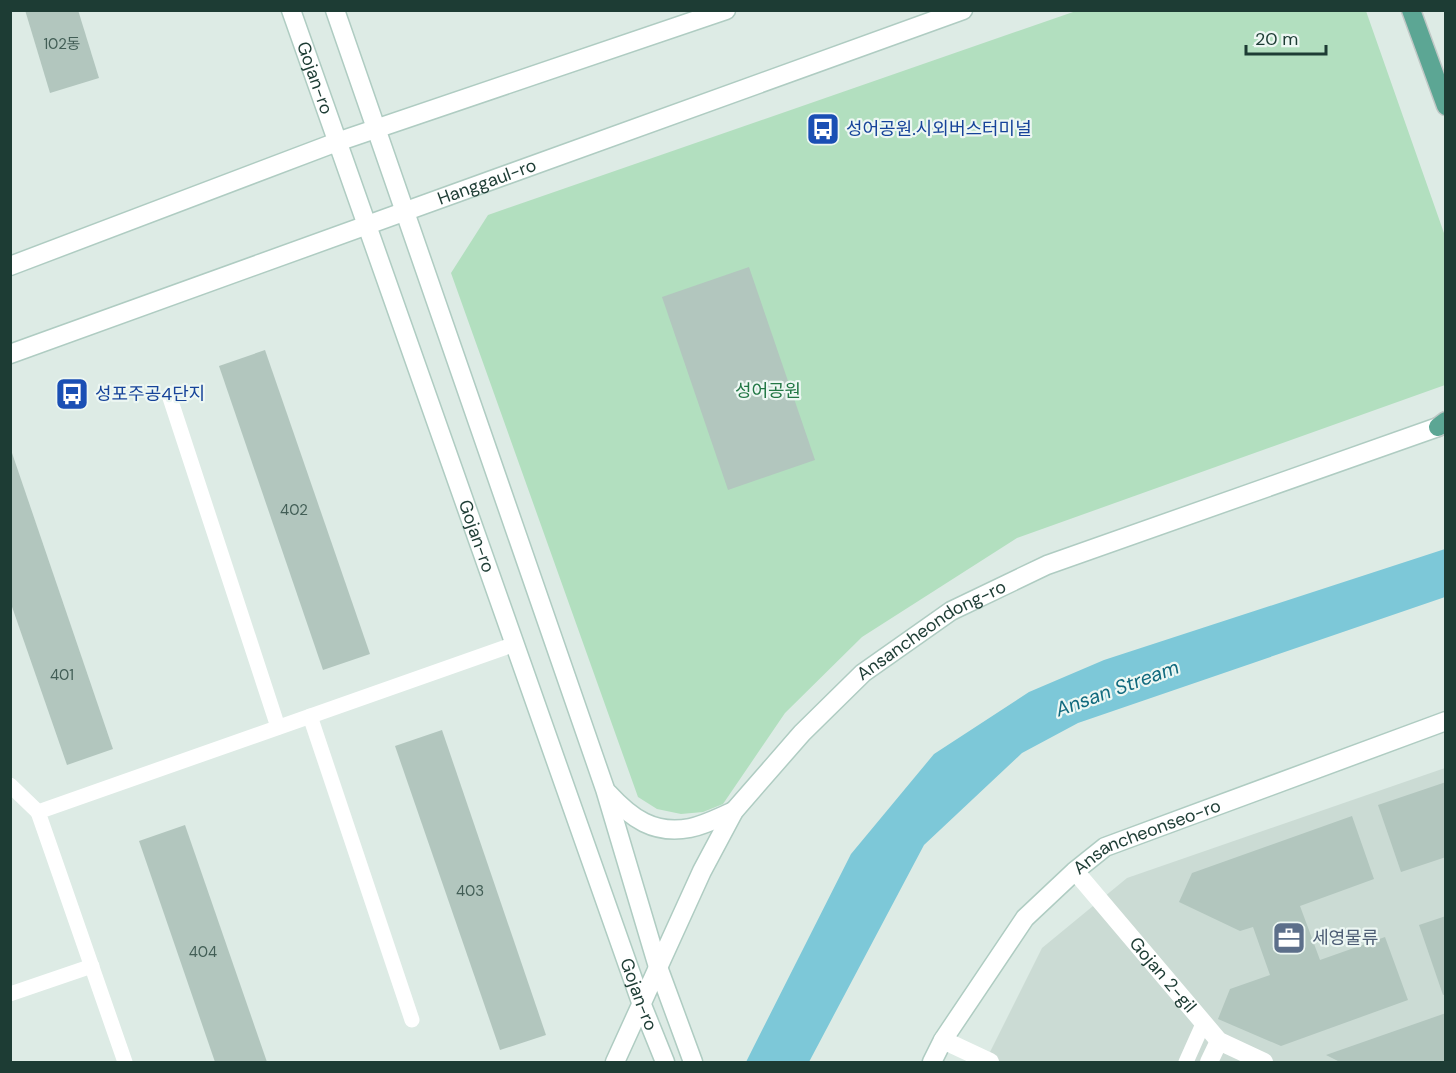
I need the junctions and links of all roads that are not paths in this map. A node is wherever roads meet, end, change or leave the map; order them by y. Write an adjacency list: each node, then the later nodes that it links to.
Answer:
1 (291, 10): 9 (street, Gojan-ro)
2 (335, 10): 8 (street, Gojan-ro)
3 (726, 10): 6 (street)
4 (963, 10): 10 (street, Hanggaul-ro)
5 (1410, 13): 7 (main road)
6 (709, 14): 8 (street)
7 (1446, 106)
8 (377, 129): 9 (street); 10 (street, Gojan-ro)
9 (337, 142): 11 (street, Gojan-ro); 12 (street)
10 (405, 211): 11 (street, Hanggaul-ro); 21 (street, Gojan-ro)
11 (366, 224): 13 (street, Hanggaul-ro); 16 (street, Gojan-ro)
12 (10, 266)
13 (10, 354)
14 (170, 398): 19 (lane)
15 (1443, 425): 22 (street, Ansancheondong-ro)
16 (515, 644): 17 (lane); 28 (street, Gojan-ro)
17 (310, 716): 19 (lane); 29 (lane)
18 (1446, 721): 24 (street, Ansancheonseo-ro)
19 (278, 727): 23 (lane)
20 (10, 785): 23 (lane)
21 (605, 789): 22 (street); 26 (street, Gojan-ro)
22 (734, 811): 26 (street, Ansancheondong-ro)
23 (38, 812): 25 (lane)
24 (1075, 871): 30 (street, Gojan 2-gil); 31 (street, Ansancheonseo-ro)
25 (92, 966): 27 (lane); 33 (lane)
26 (658, 967): 28 (street, Ansancheondong-ro); 36 (street, Gojan-ro)
27 (10, 994)
28 (642, 1005): 34 (street, Ansancheondong-ro); 35 (street, Gojan-ro)
29 (412, 1020)
30 (1203, 1024): 32 (street, Gojan 2-gil); 39 (lane)
31 (943, 1040): 37 (street, Ansancheonseo-ro); 38 (street)
32 (1219, 1041): 40 (street); 41 (street, Gojan 2-gil)
33 (125, 1062)
34 (615, 1062)
35 (664, 1062)
36 (693, 1062)
37 (932, 1062)
38 (990, 1062)
39 (1186, 1062)
40 (1209, 1062)
41 (1264, 1062)

